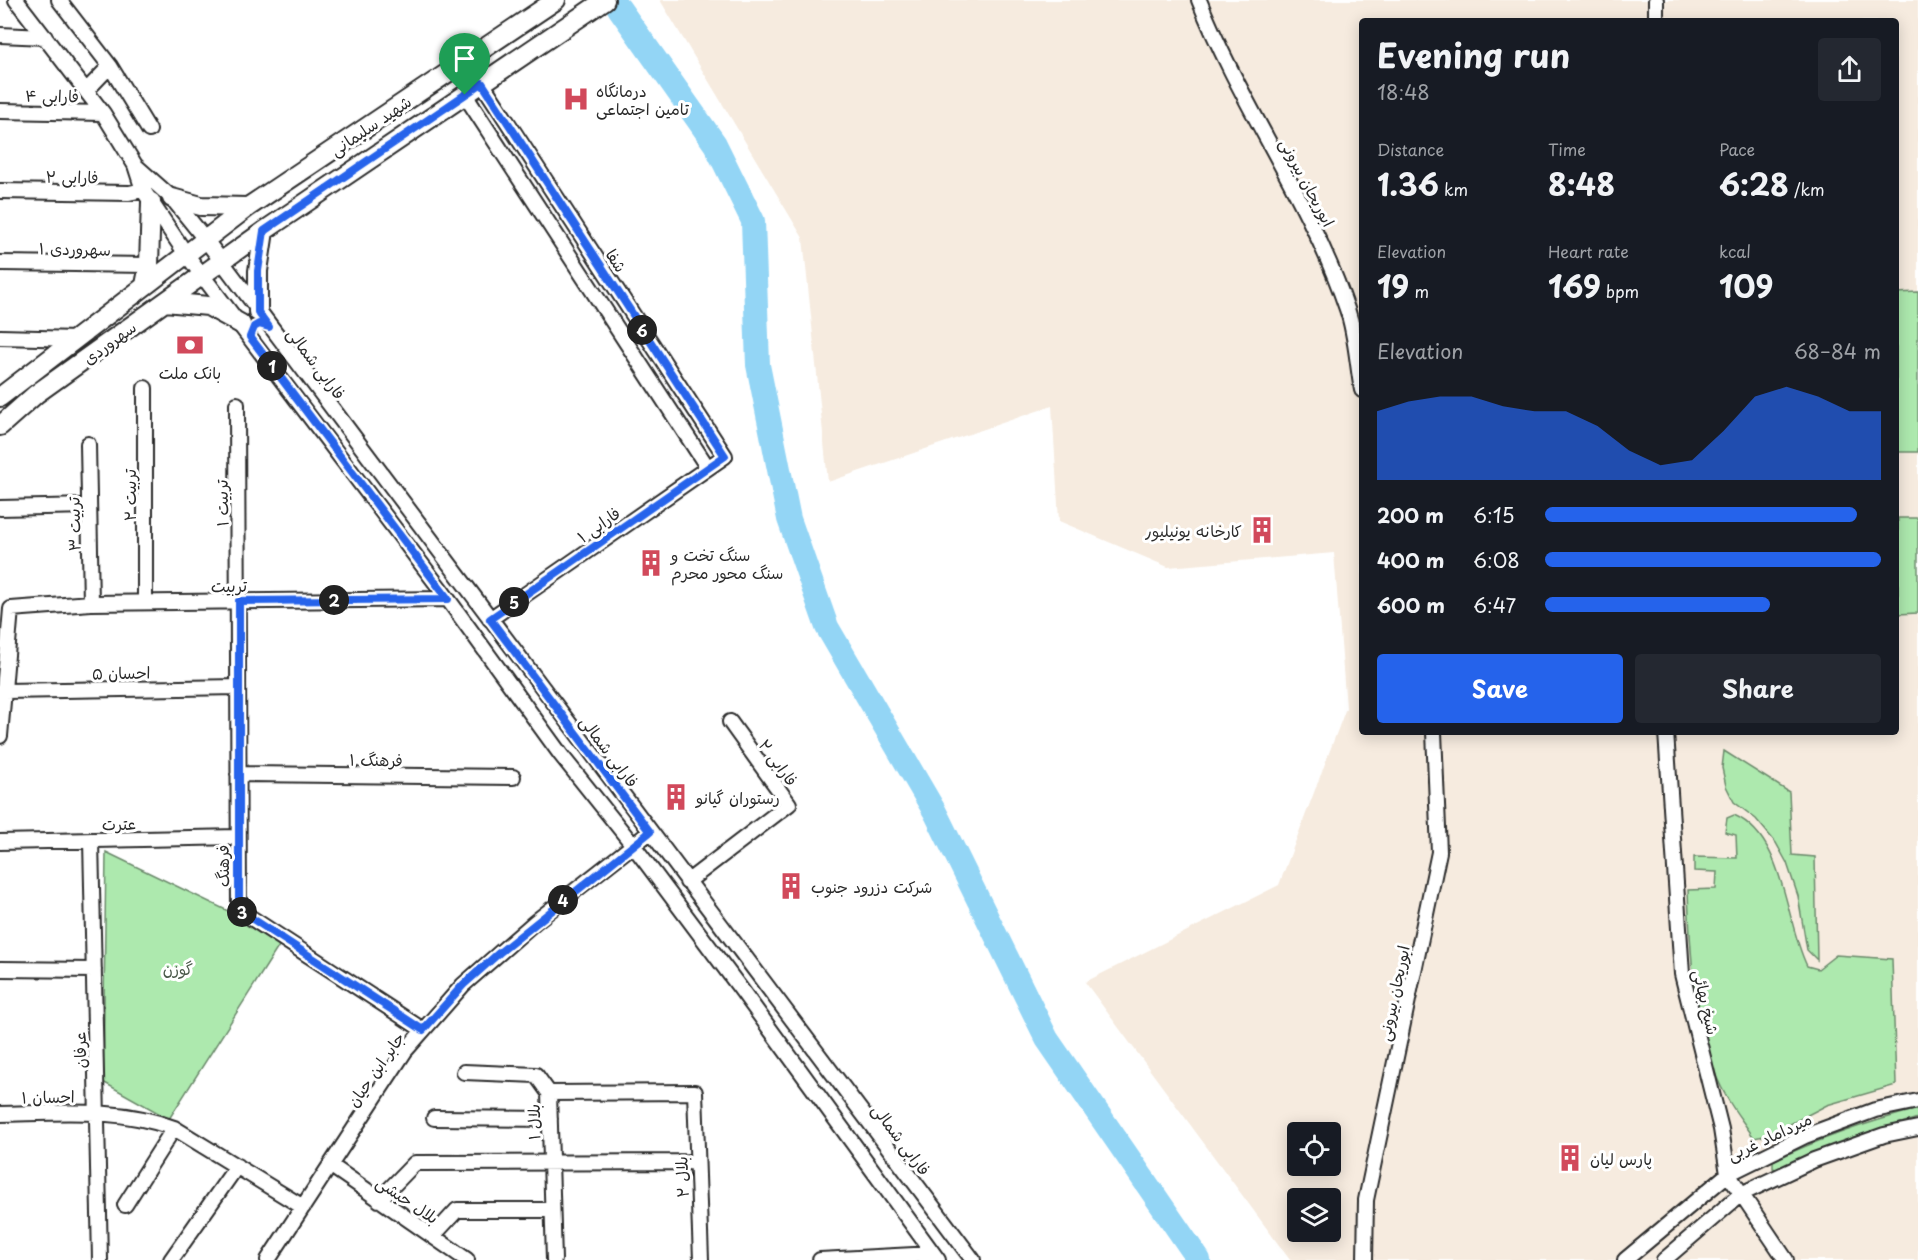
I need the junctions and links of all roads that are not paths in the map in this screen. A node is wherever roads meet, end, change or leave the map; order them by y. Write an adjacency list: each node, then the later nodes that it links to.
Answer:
1 (16, 0): 9 (street)
2 (59, 0): 10 (street)
3 (556, 0): 23 (main road, شهید سلیمانی)
4 (605, 0): 11 (main road, شهید سلیمانی)
5 (1198, 0): 40 (street, ابوریحان بیرونی)
6 (1656, 0): 7 (street)
7 (1656, 18)
8 (0, 35): 9 (street)
9 (45, 37): 12 (street)
10 (110, 66): 12 (street); 18 (street)
11 (482, 83): 13 (main road, شهید سلیمانی); 14 (street, شفا)
12 (86, 91): 16 (street)
13 (465, 95): 17 (street); 25 (main road, شهید سلیمانی)
14 (498, 109): 17 (street); 24 (street, شفا)
15 (0, 111): 16 (street, فارابی ۴)
16 (103, 113): 19 (street)
17 (481, 120): 26 (street)
18 (149, 130)
19 (135, 165): 21 (street); 22 (street)
20 (0, 191): 21 (street, فارابی ۲)
21 (147, 196): 28 (street); 31 (main road)
22 (172, 198): 23 (main road); 27 (street)
23 (248, 207): 27 (main road, شهید سلیمانی)
24 (572, 222): 26 (street); 46 (street, شفا)
25 (264, 231): 30 (main road, شهید سلیمانی); 35 (main road)
26 (555, 234): 47 (street)
27 (205, 239): 28 (main road, شهید سلیمانی); 30 (street, فارابی شمالی)
28 (186, 254): 32 (street); 33 (main road, سهروردی)
29 (0, 262): 31 (street, سهروردی ۱)
30 (221, 262): 32 (main road, سهروردی); 35 (street, فارابی شمالی)
31 (149, 265): 33 (main road)
32 (202, 275): 34 (main road, سهروردی); 37 (street)
33 (145, 285): 39 (main road, سهروردی)
34 (165, 302): 37 (main road); 44 (main road, سهروردی)
35 (258, 312): 36 (street, فارابی شمالی)
36 (269, 327): 37 (street); 54 (street, فارابی شمالی)
37 (246, 331): 50 (street)
38 (0, 337): 39 (street)
39 (77, 339): 42 (main road, سهروردی)
40 (1359, 373)
41 (145, 388): 52 (street, تربیت ۲)
42 (0, 397)
43 (237, 404): 51 (street, تربیت ۱)
44 (0, 426)
45 (88, 444): 48 (street, تربیت ۳)
46 (725, 456): 47 (street, فارابی ۱)
47 (708, 468): 54 (street, فارابی ۱)
48 (89, 506): 49 (street); 53 (street, تربیت ۳)
49 (0, 508)
50 (448, 599): 51 (street, تربیت); 68 (street)
51 (239, 601): 52 (street, تربیت); 56 (street, فرهنگ)
52 (145, 602): 53 (street, تربیت)
53 (91, 603): 55 (street, تربیت)
54 (490, 619): 64 (street, فارابی شمالی)
55 (3, 671): 57 (street)
56 (238, 687): 57 (street, احسان ۵); 62 (street, فرهنگ)
57 (5, 691): 61 (street)
58 (730, 722): 69 (street, فارابی ۲)
59 (1434, 735): 103 (street, ابوریحان بیرونی)
60 (1666, 735): 87 (street, شیخ بهائی)
61 (0, 736)
62 (238, 774): 63 (street, فرهنگ ۱); 65 (street, فرهنگ)
63 (513, 777)
64 (650, 832): 68 (street, جابر ابن حیان); 69 (street, فارابی شمالی)
65 (238, 837): 66 (street, عترت); 72 (street, فرهنگ)
66 (91, 840): 67 (street, عترت); 71 (street, عرفان)
67 (0, 842)
68 (633, 845): 72 (street, جابر ابن حیان); 94 (street)
69 (687, 882): 102 (street, فارابی شمالی)
70 (0, 969): 71 (street)
71 (94, 970): 77 (street, عرفان)
72 (423, 1030): 86 (street, جابر ابن حیان)
73 (464, 1072): 75 (street)
74 (695, 1092): 75 (street, بلال ۱); 83 (street, بلال ۲)
75 (549, 1093): 80 (street, بلال ۱)
76 (1918, 1101): 87 (street, میرداماد غربی)
77 (97, 1112): 78 (street, احسان ۱); 81 (street, احسان ۱); 95 (street, عرفان)
78 (0, 1113)
79 (434, 1118): 80 (street)
80 (550, 1119): 84 (street, بلال ۱)
81 (174, 1128): 85 (street, احسان ۱); 90 (street)
82 (1918, 1128): 88 (street)
83 (697, 1162): 84 (street); 100 (street, بلال ۲)
84 (551, 1164): 89 (street); 92 (street, بلال ۱)
85 (237, 1166): 91 (street, احسان ۱); 96 (street)
86 (330, 1166): 89 (street, بلال حبشی); 91 (street, جابر ابن حیان)
87 (1728, 1174): 88 (street, شیخ بهائی); 104 (street, میرداماد غربی)
88 (1741, 1194): 105 (street); 106 (street, شیخ بهائی)
89 (379, 1200): 93 (street, بلال حبشی)
90 (125, 1204)
91 (303, 1207): 97 (street, جابر ابن حیان)
92 (552, 1210): 93 (street); 99 (street, بلال ۱)
93 (433, 1236): 98 (street, بلال حبشی)
94 (935, 1257): 101 (street)
95 (100, 1260)
96 (171, 1260)
97 (268, 1260)
98 (467, 1260)
99 (554, 1260)
100 (700, 1260)
101 (820, 1260)
102 (973, 1260)
103 (1365, 1260)
104 (1625, 1260)
105 (1664, 1260)
106 (1786, 1260)

